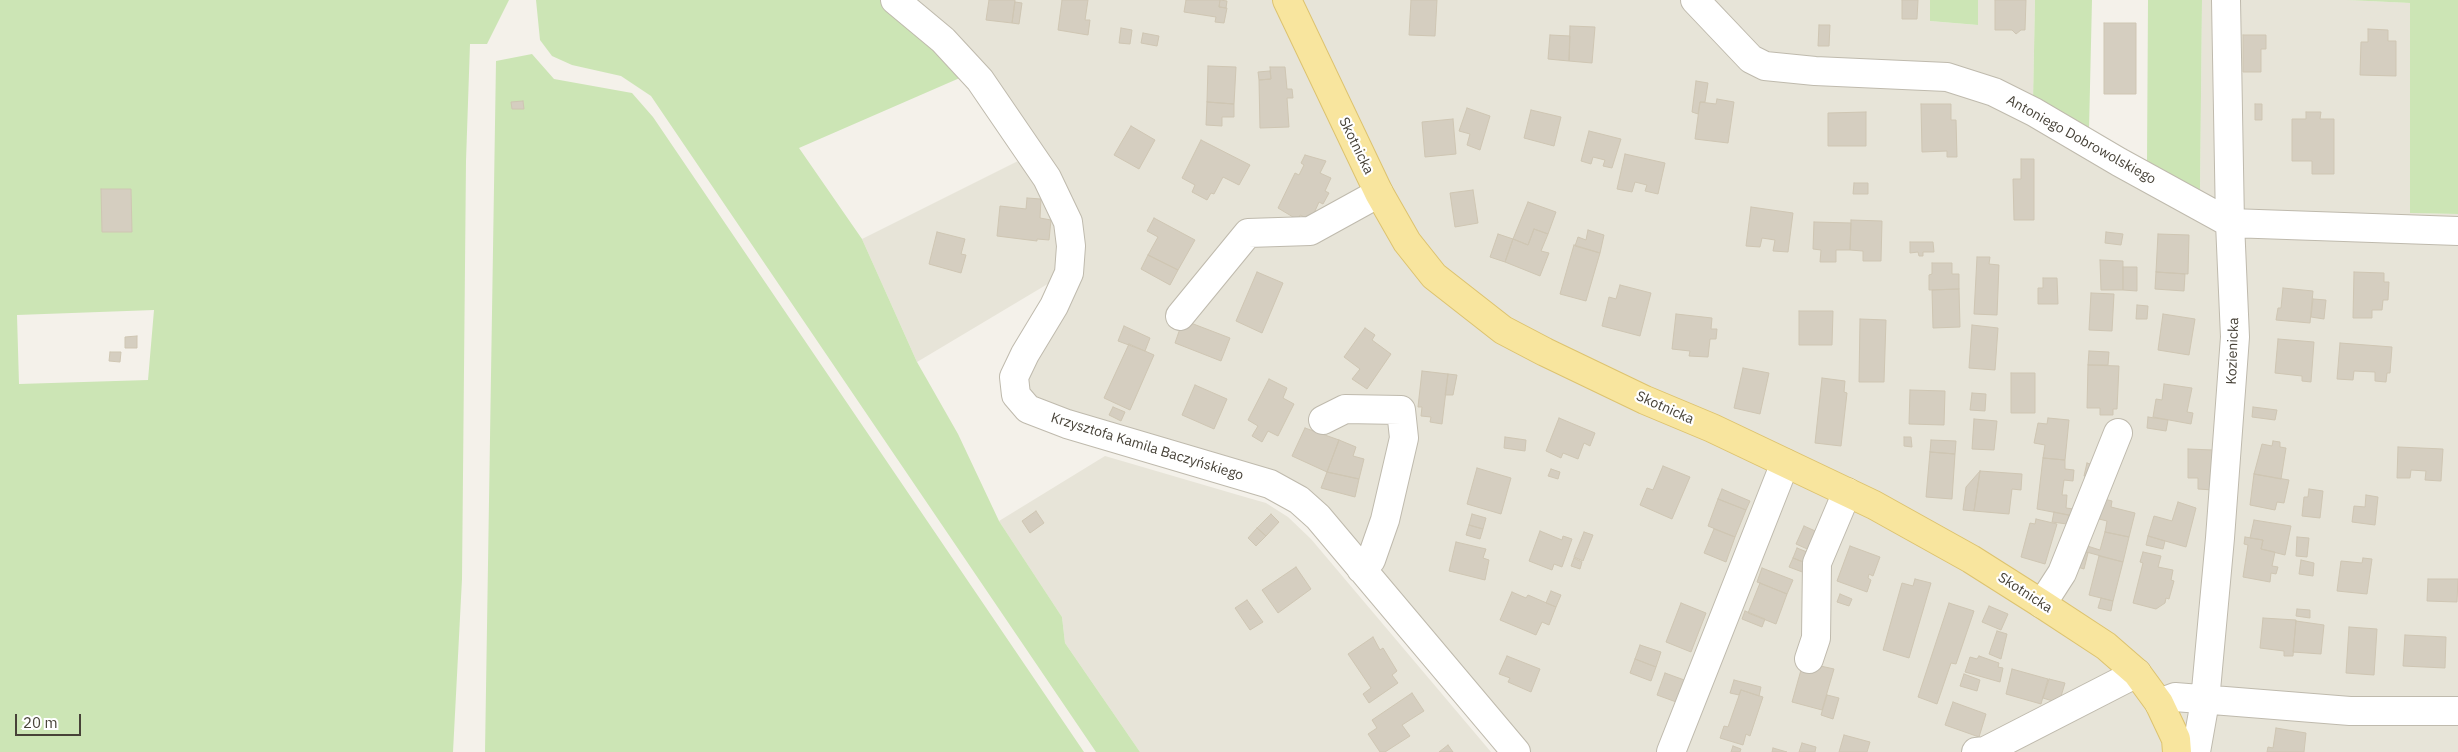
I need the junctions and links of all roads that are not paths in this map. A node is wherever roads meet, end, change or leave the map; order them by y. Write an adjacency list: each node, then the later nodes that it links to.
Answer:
1 (895, 0): 13 (street, Krzysztofa Kamila Baczyńskiego)
2 (1287, 0): 5 (main road, Skotnicka)
3 (1694, 0): 6 (street, Antoniego Dobrowolskiego)
4 (2226, 0): 6 (street, Kozienicka)
5 (1378, 193): 8 (street); 11 (main road, Skotnicka)
6 (2230, 223): 7 (street, Antoniego Dobrowolskiego); 17 (street, Kozienicka)
7 (2458, 231)
8 (1180, 316)
9 (1322, 420): 13 (street)
10 (2118, 433): 14 (street)
11 (1785, 463): 12 (main road, Skotnicka); 21 (street)
12 (1847, 492): 14 (main road, Skotnicka); 15 (street)
13 (1361, 569): 20 (street, Krzysztofa Kamila Baczyńskiego)
14 (2042, 604): 16 (main road, Skotnicka)
15 (1809, 659)
16 (2137, 673): 19 (main road, Skotnicka); 22 (street)
17 (2204, 708): 18 (street); 19 (street); 24 (street)
18 (2458, 711)
19 (2164, 713): 23 (main road, Skotnicka)
20 (1516, 752)
21 (1671, 752)
22 (1982, 752)
23 (2177, 752)
24 (2196, 752)

